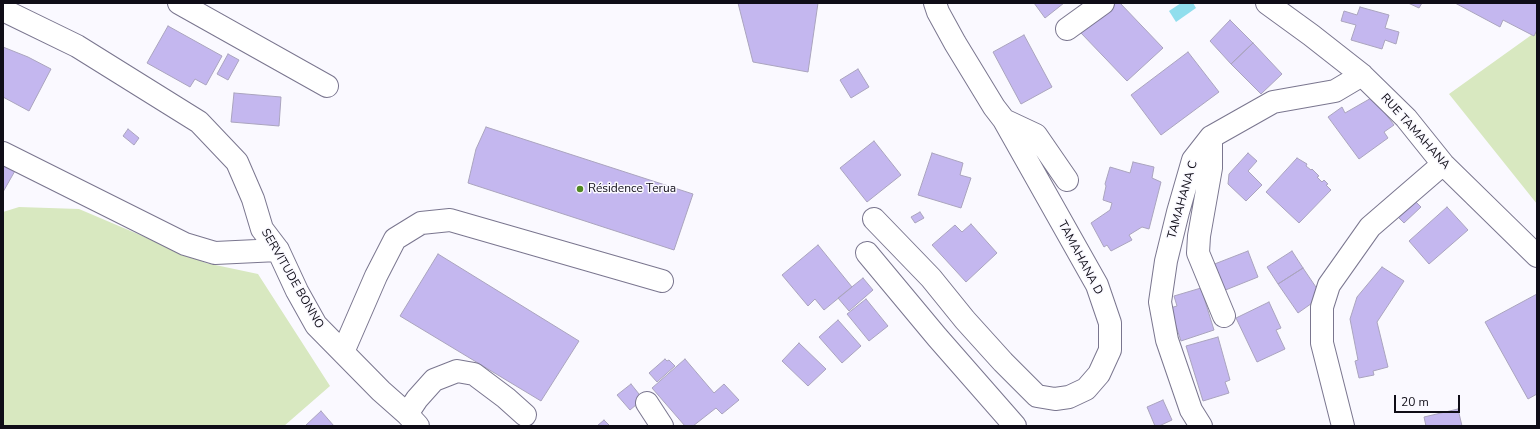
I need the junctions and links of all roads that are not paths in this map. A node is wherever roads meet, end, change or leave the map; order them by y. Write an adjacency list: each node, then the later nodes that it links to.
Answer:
1 (179, 3): 8 (street)
2 (935, 3): 9 (street, TAMAHANA D)
3 (1103, 3): 6 (street)
4 (1266, 3): 7 (street, RUE TAMAHANA)
5 (3, 10): 15 (street, SERVITUDE BONNO)
6 (1067, 29)
7 (1362, 76): 10 (street, TAMAHANA C); 12 (street, RUE TAMAHANA)
8 (327, 86)
9 (1004, 120): 13 (street); 14 (street, TAMAHANA D)
10 (1211, 137): 19 (street); 26 (street, TAMAHANA C)
11 (3, 153): 15 (street)
12 (1443, 164): 17 (street, RUE TAMAHANA); 27 (street)
13 (1067, 180)
14 (874, 219)
15 (278, 250): 20 (street, SERVITUDE BONNO)
16 (867, 253): 25 (street)
17 (1537, 256)
18 (662, 281): 20 (street)
19 (1224, 316)
20 (343, 352): 23 (street, SERVITUDE BONNO)
21 (647, 403): 24 (street)
22 (525, 415): 23 (street)
23 (412, 420)
24 (662, 426)
25 (1015, 426)
26 (1201, 426)
27 (1343, 426)

